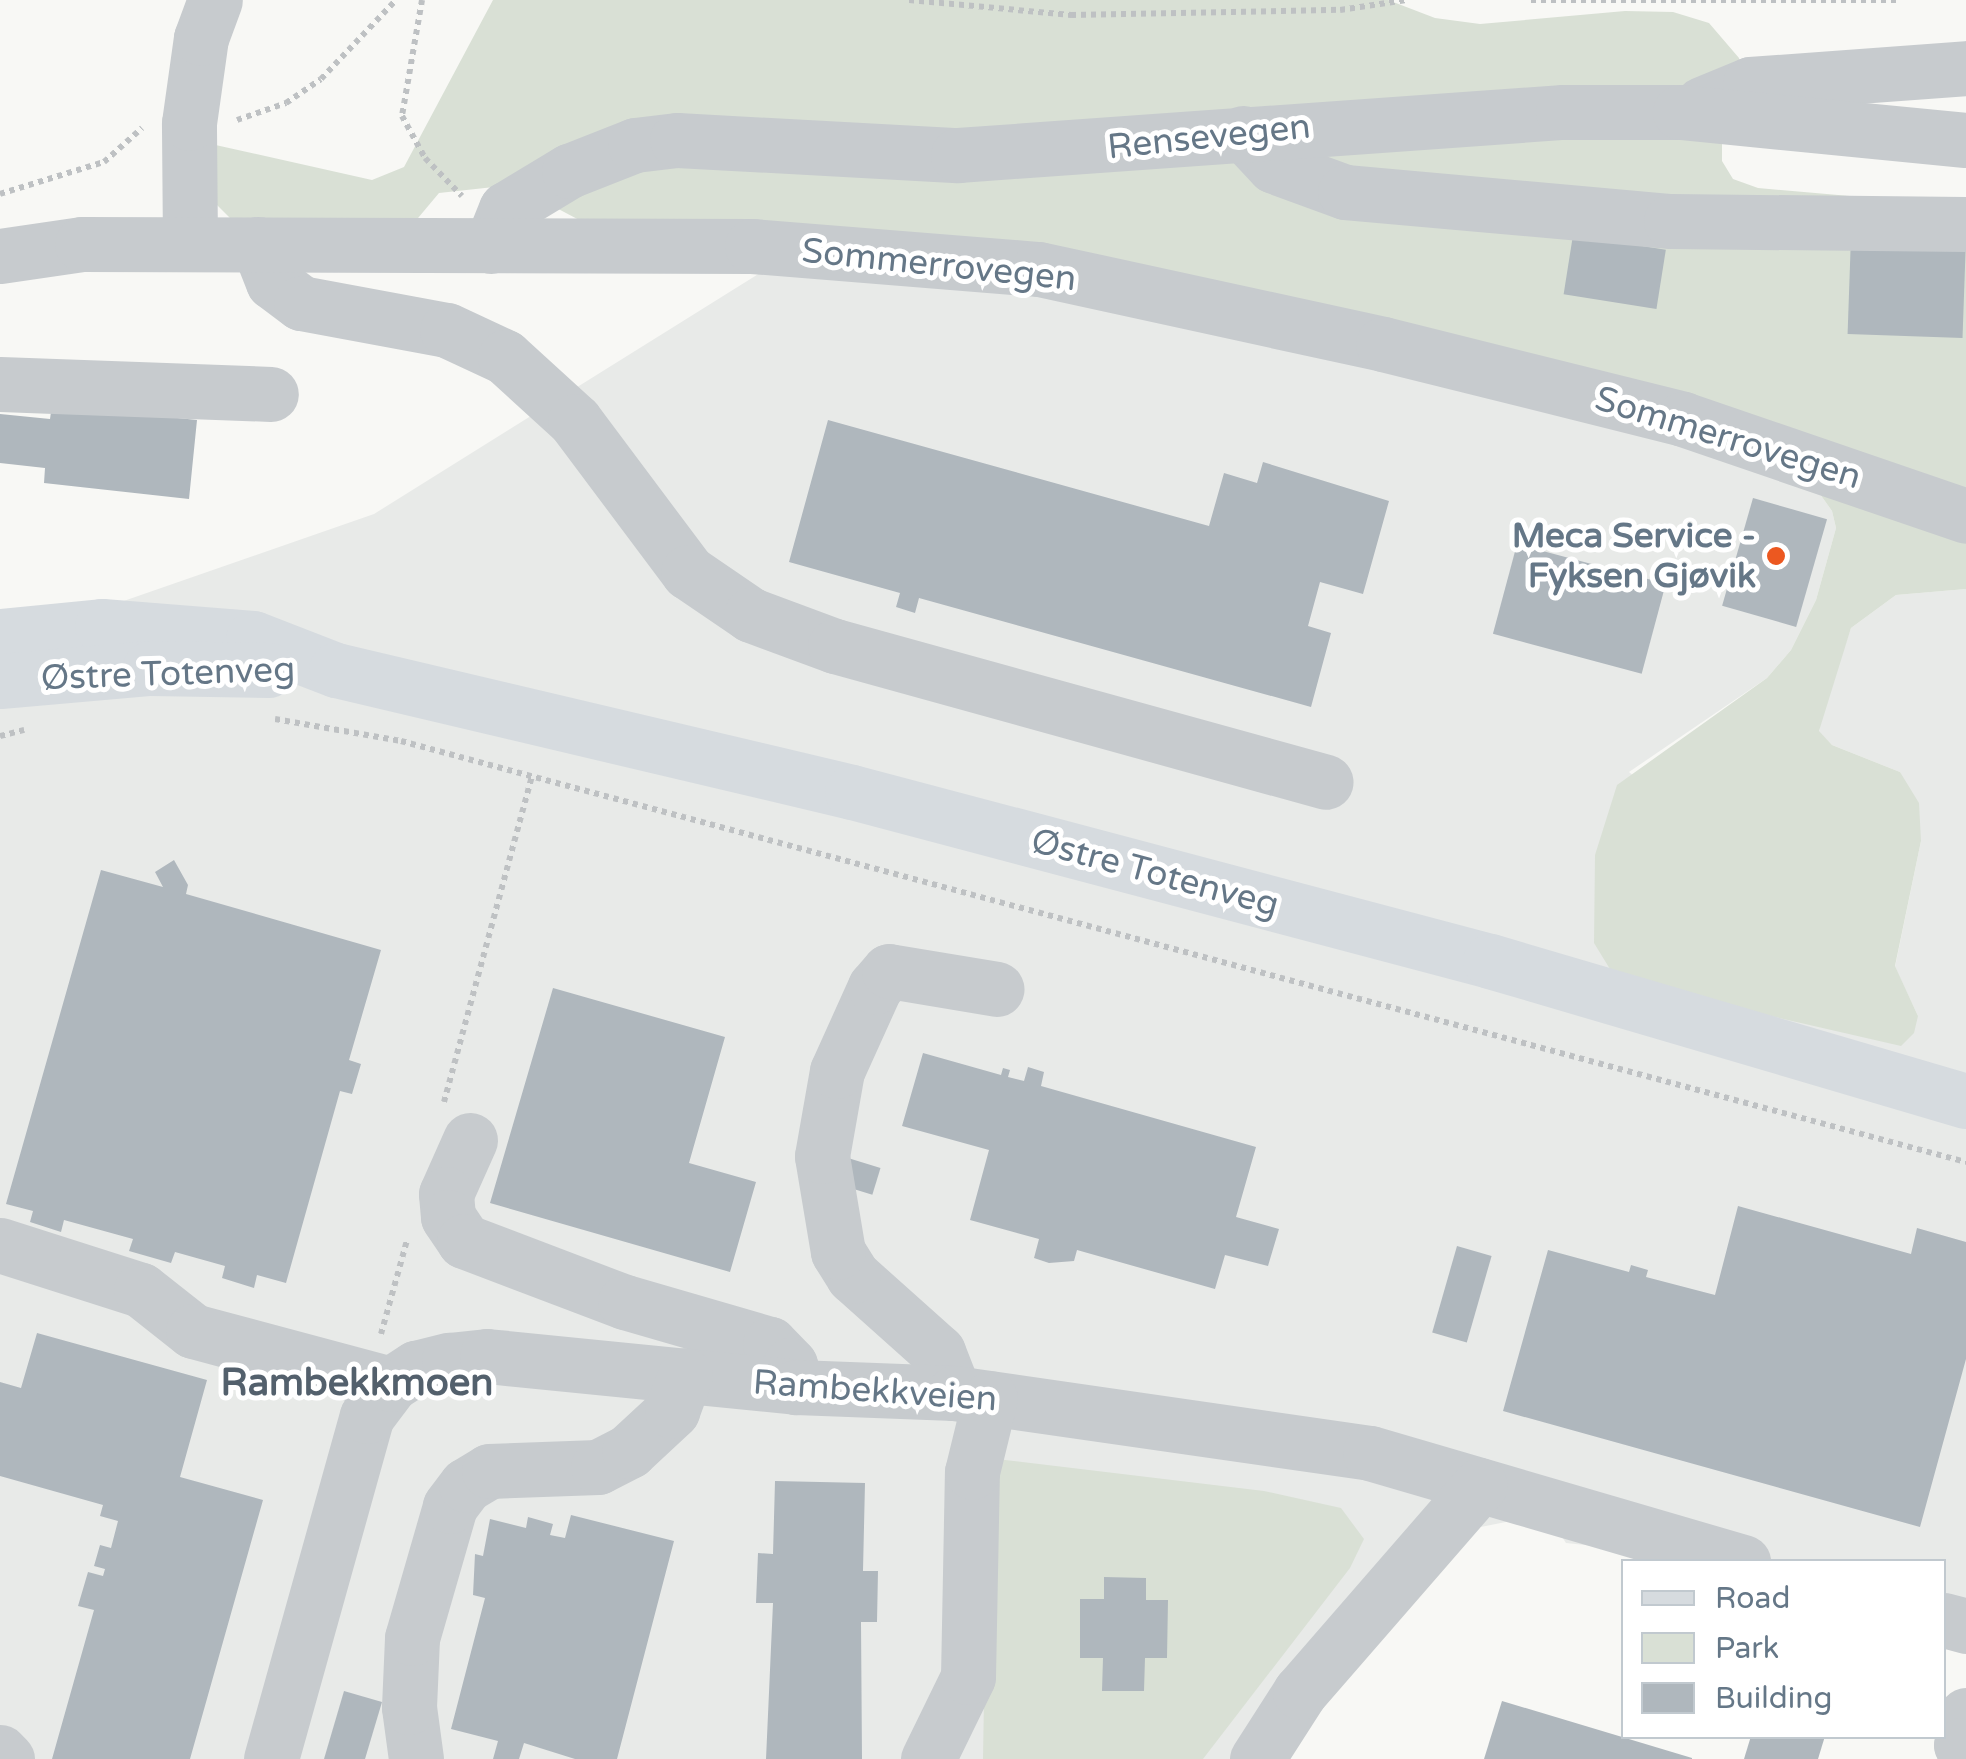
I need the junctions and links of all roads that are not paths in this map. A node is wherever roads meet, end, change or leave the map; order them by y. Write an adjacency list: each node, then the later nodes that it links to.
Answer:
1 (215, 0): 8 (street)
2 (1966, 68): 3 (street)
3 (1680, 112): 4 (street, Rensevegen); 5 (street, Rensevegen)
4 (1244, 133): 6 (street); 7 (street, Rensevegen)
5 (1966, 140)
6 (1966, 224)
7 (498, 228): 9 (street, Sommerrovegen); 13 (street, Sommerrovegen)
8 (190, 244): 9 (street, Sommerrovegen); 10 (street, Sommerrovegen)
9 (258, 244): 17 (street)
10 (0, 256)
11 (0, 384): 12 (street)
12 (271, 394)
13 (1966, 516)
14 (0, 636): 15 (main road, Østre Totenveg)
15 (336, 670): 16 (main road, Østre Totenveg); 19 (main road, Østre Totenveg)
16 (0, 681)
17 (1326, 782)
18 (997, 988): 25 (street)
19 (1966, 1101)
20 (454, 1131): 24 (street)
21 (0, 1245): 23 (street)
22 (684, 1375): 23 (street, Rambekkveien); 24 (street, Rambekkveien); 33 (street)
23 (396, 1381): 32 (street)
24 (796, 1387): 25 (street, Rambekkveien)
25 (972, 1395): 26 (street, Rambekkveien); 34 (street)
26 (1480, 1485): 27 (street, Rambekkveien); 35 (street)
27 (1733, 1559)
28 (1966, 1715): 29 (street)
29 (1966, 1746)
30 (0, 1752): 31 (street)
31 (8, 1759)
32 (271, 1759)
33 (416, 1759)
34 (928, 1759)
35 (1257, 1759)

